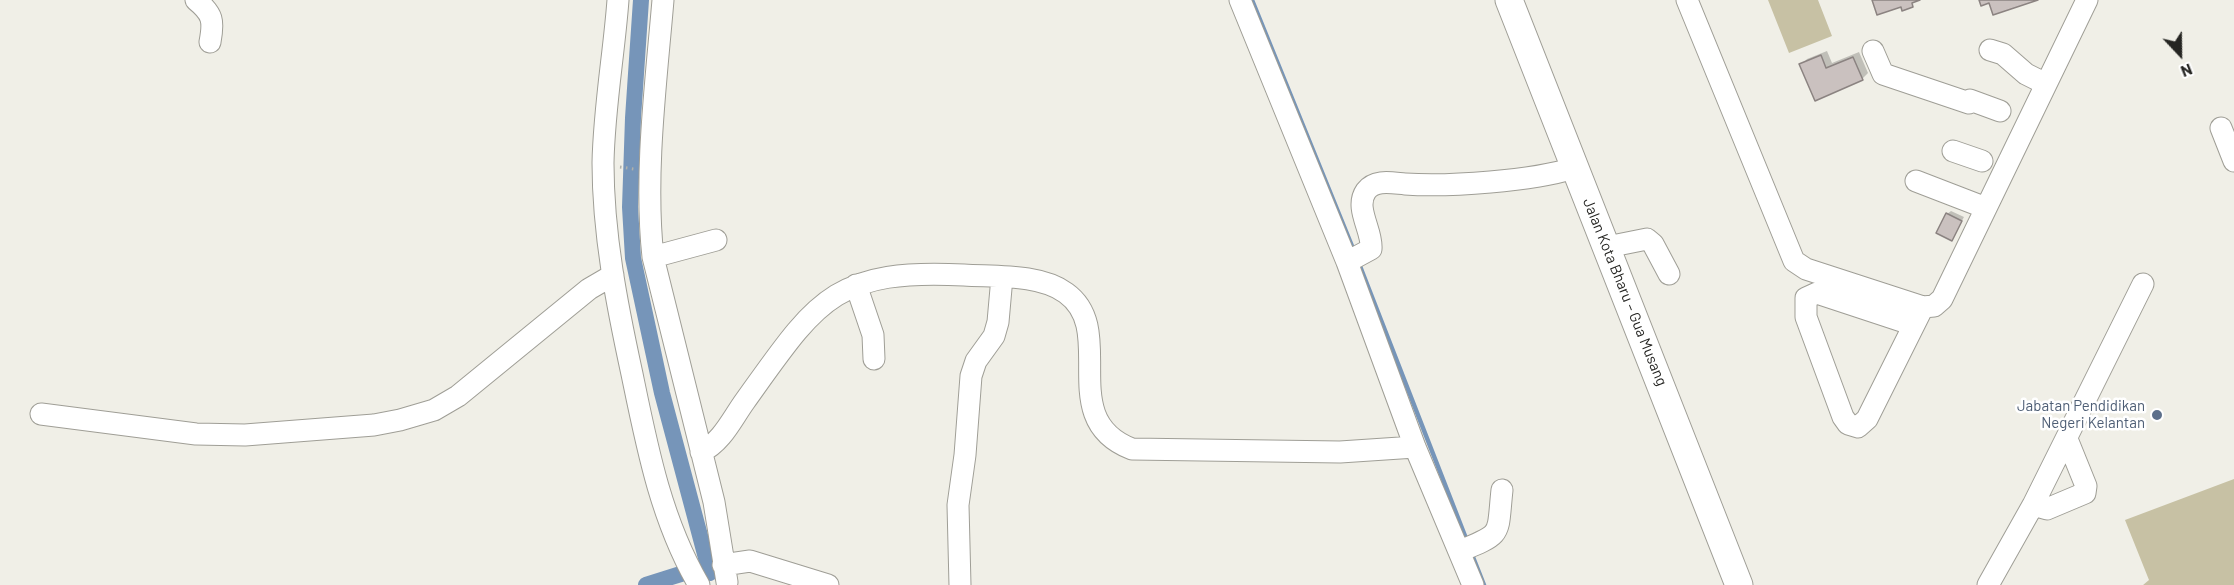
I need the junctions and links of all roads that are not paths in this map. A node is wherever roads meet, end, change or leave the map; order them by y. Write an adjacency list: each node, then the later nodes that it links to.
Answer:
1 (196, 0): 8 (street)
2 (618, 0): 25 (street)
3 (663, 0): 22 (street)
4 (1240, 0): 23 (street)
5 (1509, 0): 17 (main road, Jalan Kota Bharu – Gua Musang)
6 (1687, 0): 29 (street)
7 (2087, 0): 11 (street)
8 (210, 42)
9 (1990, 50): 11 (street)
10 (1874, 51): 12 (street)
11 (2046, 84): 19 (street)
12 (2000, 111)
13 (2221, 128): 16 (street)
14 (1953, 151): 15 (street)
15 (1982, 161)
16 (2234, 161)
17 (1574, 168): 21 (main road, Jalan Kota Bharu – Gua Musang); 23 (street)
18 (1916, 181): 19 (street)
19 (1986, 208): 29 (street)
20 (716, 240): 22 (street)
21 (1607, 247): 24 (street); 43 (main road, Jalan Kota Bharu – Gua Musang)
22 (653, 257): 34 (street)
23 (1355, 258): 33 (street)
24 (1669, 274)
25 (613, 275): 31 (street); 39 (street)
26 (1002, 277): 28 (street); 33 (street); 41 (street)
27 (2143, 284): 32 (street)
28 (855, 285): 30 (street); 34 (street)
29 (1918, 316): 29 (street)
30 (874, 359)
31 (41, 414)
32 (2067, 439): 36 (street); 36 (street)
33 (1415, 447): 37 (street)
34 (701, 452): 38 (street)
35 (1502, 490): 37 (street)
36 (2033, 505): 44 (street)
37 (1468, 548): 42 (street)
38 (723, 579): 40 (street)
39 (699, 585)
40 (828, 585)
41 (960, 585)
42 (1473, 585)
43 (1739, 585)
44 (1988, 585)

